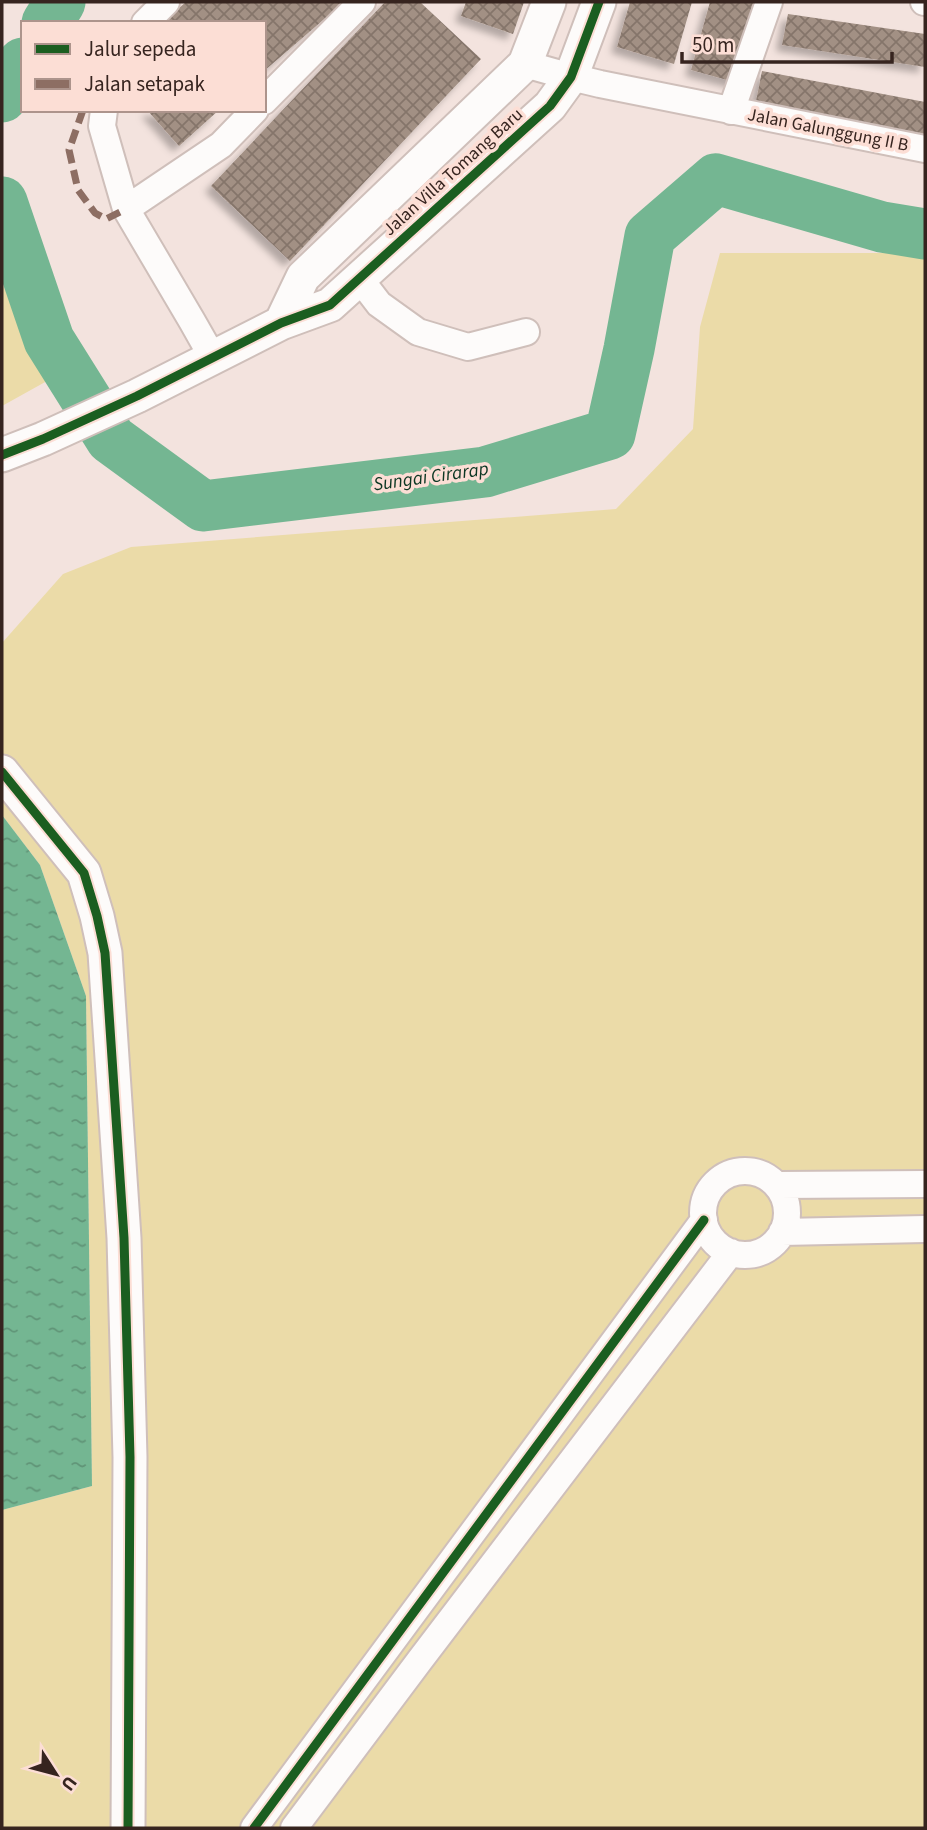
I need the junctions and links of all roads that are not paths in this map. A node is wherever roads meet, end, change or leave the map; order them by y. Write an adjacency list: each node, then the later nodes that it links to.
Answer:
1 (152, 2): 7 (street)
2 (166, 2): 8 (street)
3 (362, 2): 11 (street)
4 (548, 2): 9 (street, Jalan Villa Tomang Baru)
5 (599, 2): 10 (street, Jalan Villa Tomang Baru)
6 (769, 2): 12 (street)
7 (143, 21)
8 (144, 21)
9 (525, 64): 10 (street, Jalan Galunggung II B); 18 (street, Jalan Villa Tomang Baru)
10 (571, 78): 12 (street, Jalan Galunggung II B); 17 (street, Jalan Villa Tomang Baru)
11 (266, 99)
12 (731, 111): 15 (street, Jalan Galunggung II B)
13 (104, 112): 16 (street)
14 (253, 112): 16 (street)
15 (925, 149)
16 (126, 209): 20 (street)
17 (359, 278): 18 (street, Jalan Villa Tomang Baru); 19 (street)
18 (281, 323): 20 (street)
19 (526, 332)
20 (213, 358): 21 (street)
21 (2, 455)
22 (2, 772): 31 (street)
23 (925, 1184): 24 (street)
24 (779, 1185): 25 (street); 27 (street)
25 (704, 1220): 28 (street); 29 (street)
26 (925, 1229): 27 (street)
27 (782, 1232): 28 (street)
28 (731, 1252): 30 (street)
29 (394, 1640): 30 (street); 32 (street)
30 (420, 1660): 33 (street)
31 (128, 1828)
32 (254, 1828)
33 (294, 1828)

